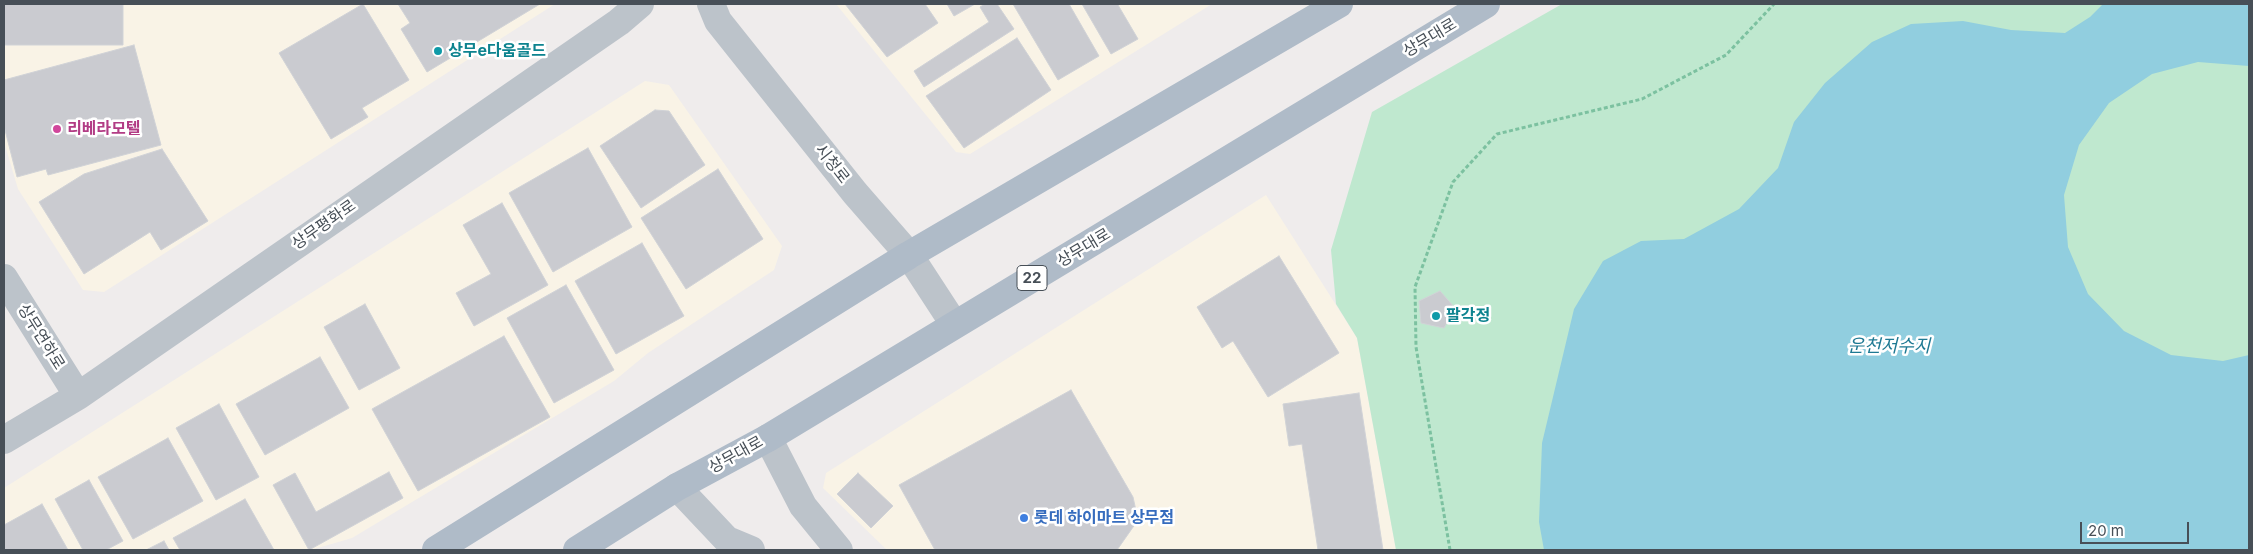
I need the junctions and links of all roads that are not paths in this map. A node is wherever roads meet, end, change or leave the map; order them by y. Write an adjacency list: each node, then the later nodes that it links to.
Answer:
1 (640, 4): 8 (street, 상무평화로)
2 (711, 4): 5 (street, 시청로)
3 (1340, 4): 5 (main road)
4 (1486, 4): 7 (main road, 상무대로 / 22)
5 (909, 254): 7 (street, 시청로); 12 (main road)
6 (4, 278): 8 (street, 상무연하로)
7 (954, 324): 9 (main road, 상무대로 / 22)
8 (78, 396): 10 (street, 상무평화로)
9 (768, 438): 11 (main road, 상무대로 / 22); 15 (street)
10 (4, 440)
11 (677, 487): 13 (main road, 상무대로 / 22); 14 (street)
12 (436, 550)
13 (577, 550)
14 (750, 550)
15 (838, 550)

